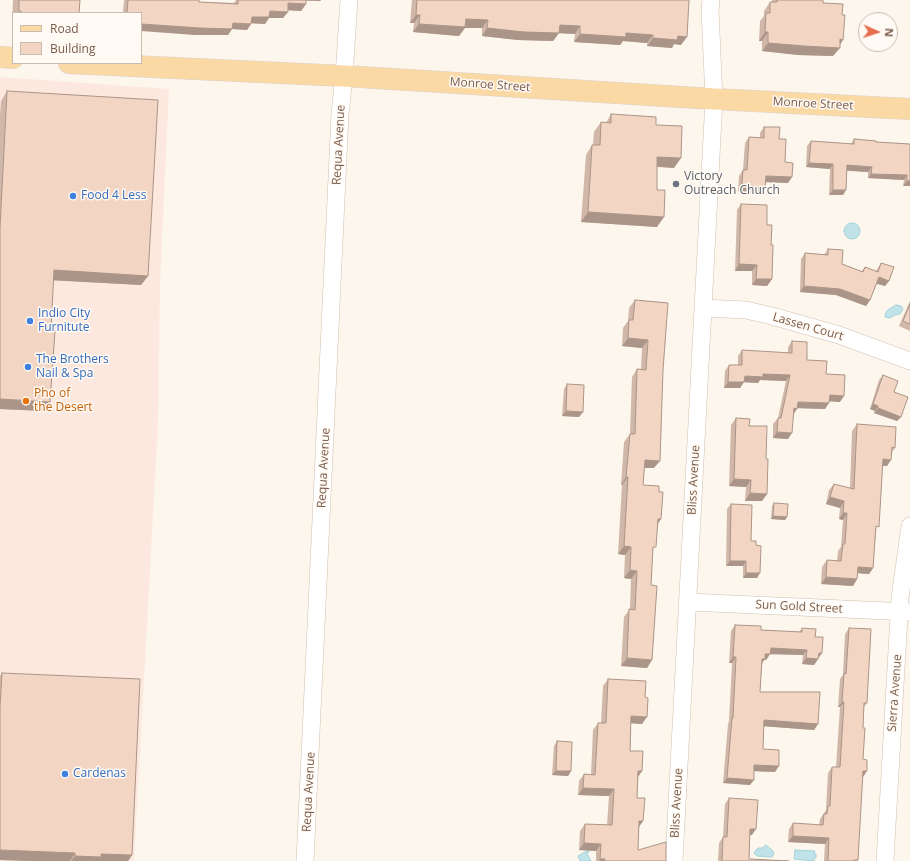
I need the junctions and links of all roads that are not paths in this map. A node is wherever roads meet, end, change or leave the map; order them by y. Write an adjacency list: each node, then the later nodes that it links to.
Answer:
1 (349, 0): 6 (street, Requa Avenue)
2 (711, 0): 7 (street, Bliss Avenue)
3 (0, 57): 4 (main road)
4 (12, 58)
5 (90, 64): 6 (main road, Monroe Street)
6 (344, 76): 7 (main road, Monroe Street); 14 (street, Requa Avenue)
7 (714, 99): 8 (main road, Monroe Street); 9 (street, Bliss Avenue)
8 (910, 109)
9 (703, 308): 10 (street, Lassen Court); 12 (street, Bliss Avenue)
10 (910, 361)
11 (910, 526): 13 (street, Sierra Avenue)
12 (688, 602): 13 (street, Sun Gold Street); 15 (street, Bliss Avenue)
13 (905, 612): 16 (street, Sierra Avenue)
14 (305, 861)
15 (674, 861)
16 (885, 861)

